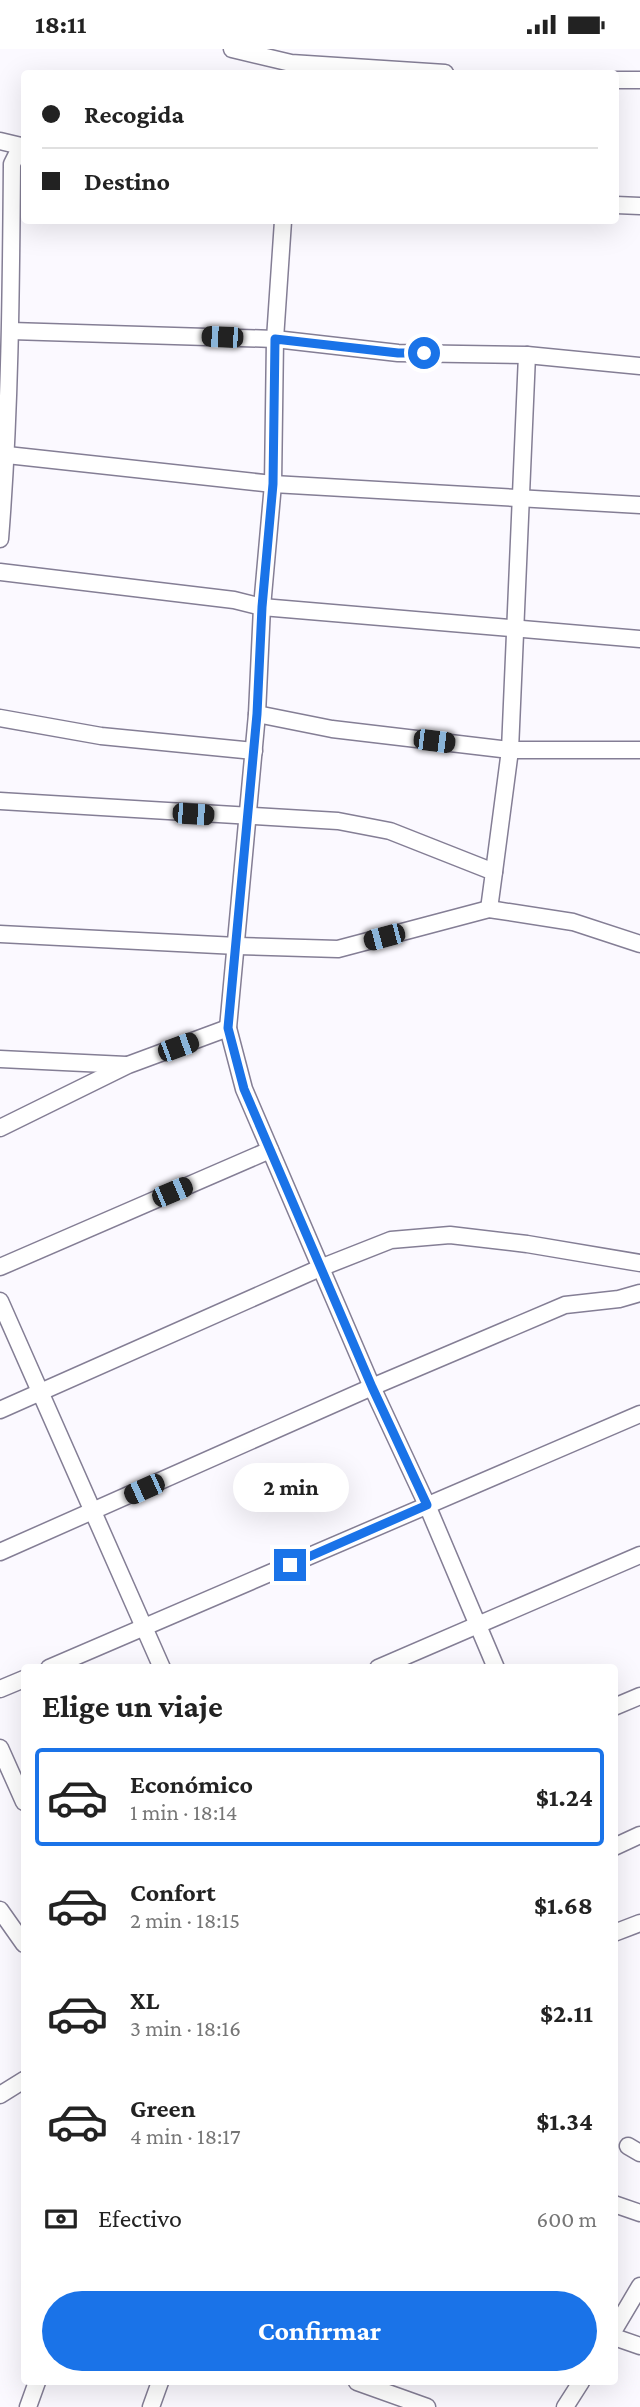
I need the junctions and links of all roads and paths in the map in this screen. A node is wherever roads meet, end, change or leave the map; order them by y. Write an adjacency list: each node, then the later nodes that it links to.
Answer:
1 (232, 49): 2 (street)
2 (291, 62): 3 (street)
3 (403, 70)
4 (619, 80): 5 (street)
5 (640, 81)
6 (0, 141): 7 (street)
7 (21, 146)
8 (21, 149): 12 (street)
9 (619, 205): 10 (street)
10 (640, 206)
11 (283, 224): 13 (street)
12 (11, 331): 13 (street); 16 (street)
13 (275, 339): 14 (street); 17 (street)
14 (527, 355): 15 (street); 18 (street)
15 (640, 366)
16 (7, 455): 17 (street); 20 (street)
17 (273, 484): 18 (street); 22 (street)
18 (520, 497): 19 (street); 23 (street)
19 (640, 505)
20 (0, 539)
21 (0, 572): 22 (street)
22 (262, 607): 23 (street); 25 (street)
23 (515, 628): 24 (street); 27 (street)
24 (640, 639)
25 (257, 714): 27 (street); 29 (street)
26 (0, 718): 29 (street)
27 (510, 750): 28 (street); 32 (street)
28 (640, 750)
29 (254, 751): 31 (street)
30 (0, 801): 31 (street)
31 (248, 818): 32 (street); 36 (street)
32 (494, 872): 33 (street)
33 (489, 909): 35 (street); 36 (street)
34 (0, 934): 36 (street)
35 (640, 944)
36 (237, 946): 37 (street)
37 (228, 1028): 39 (street); 41 (street)
38 (0, 1059): 39 (street)
39 (128, 1065): 40 (street)
40 (0, 1128)
41 (270, 1150): 43 (street); 44 (street)
42 (640, 1263): 44 (street)
43 (0, 1267)
44 (320, 1268): 47 (street); 48 (street)
45 (640, 1293): 47 (street)
46 (0, 1301): 48 (street)
47 (372, 1387): 51 (street); 52 (street)
48 (41, 1392): 49 (street); 52 (street)
49 (0, 1411)
50 (640, 1414): 51 (street)
51 (427, 1505): 55 (street); 56 (street)
52 (93, 1511): 53 (street); 56 (street)
53 (0, 1552)
54 (640, 1555): 55 (street)
55 (477, 1624): 59 (street); 60 (street)
56 (144, 1627): 57 (street); 58 (street)
57 (58, 1664)
58 (160, 1664)
59 (387, 1664)
60 (494, 1664)
61 (21, 1680): 62 (street)
62 (0, 1689)
63 (640, 1696): 64 (street)
64 (618, 1705)
65 (0, 1748): 66 (street)
66 (21, 1795)
67 (640, 1835): 68 (street)
68 (618, 1845)
69 (2, 1916): 72 (street)
70 (640, 1923): 71 (street)
71 (618, 1931)
72 (21, 1940)
73 (21, 2082): 74 (street)
74 (0, 2095)
75 (618, 2205): 76 (street)
76 (640, 2213)
77 (640, 2286): 78 (street)
78 (618, 2323)
79 (618, 2338): 80 (street)
80 (640, 2346)
81 (36, 2385): 85 (street)
82 (159, 2385): 86 (street)
83 (365, 2385): 87 (street)
84 (579, 2385): 88 (street)
85 (27, 2407)
86 (151, 2407)
87 (427, 2407)
88 (565, 2407)

